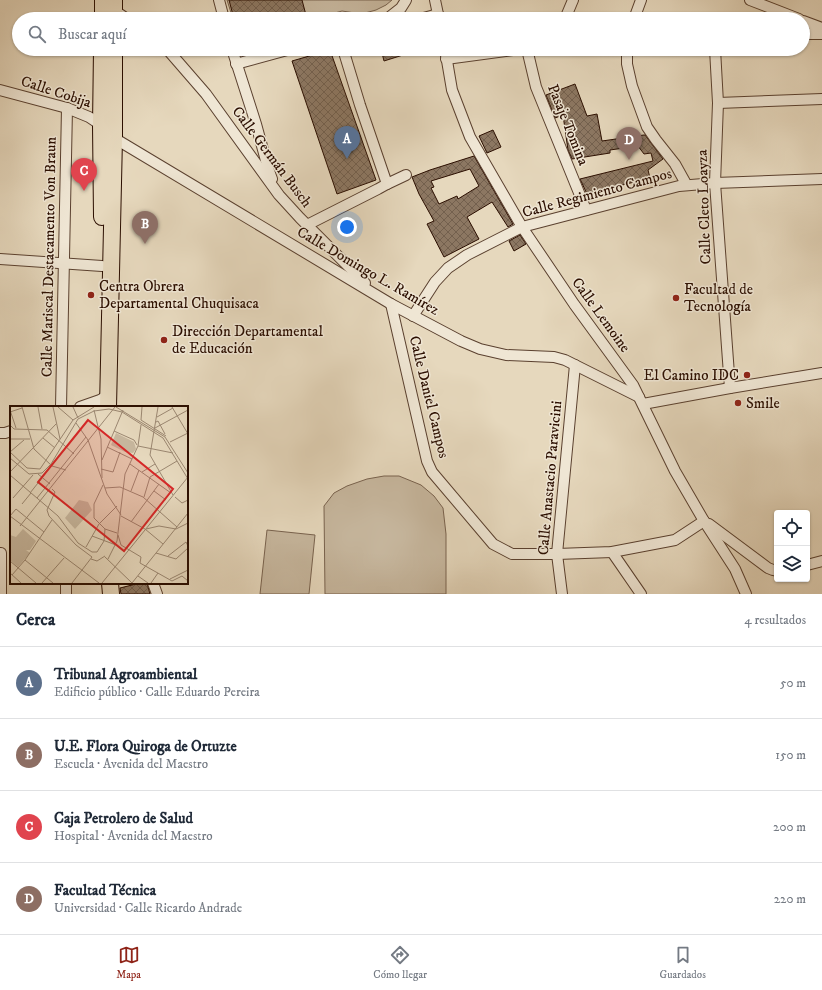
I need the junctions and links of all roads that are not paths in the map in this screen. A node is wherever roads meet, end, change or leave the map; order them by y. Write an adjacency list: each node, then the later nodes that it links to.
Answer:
1 (219, 0): 7 (street)
2 (406, 0): 8 (street)
3 (435, 0): 9 (street)
4 (573, 0): 10 (street)
5 (641, 0): 11 (street)
6 (750, 0): 12 (street)
7 (222, 12)
8 (396, 12)
9 (437, 12)
10 (567, 12)
11 (637, 12)
12 (781, 12)
13 (810, 24): 14 (street)
14 (822, 28)
15 (810, 34): 16 (street)
16 (822, 34)
17 (102, 56): 32 (main road)
18 (114, 56): 33 (main road)
19 (173, 56): 39 (street, Calle Germán Busch)
20 (234, 56): 27 (street)
21 (265, 56): 27 (street)
22 (345, 56): 37 (street)
23 (446, 56): 42 (street, Calle Lemoine)
24 (529, 56): 40 (street, Pasaje Tomina)
25 (627, 56): 38 (street)
26 (715, 56): 30 (street, Calle Cleto Loayza)
27 (236, 64): 39 (street)
28 (0, 90): 31 (street, Calle Cobija)
29 (822, 99): 30 (street)
30 (718, 103): 36 (street, Calle Cleto Loayza)
31 (67, 108): 32 (street, Calle Cobija); 44 (street, Calle Mariscal Destacamento Von Braun)
32 (101, 125): 33 (street, Calle Domingo L. Ramírez); 45 (main road)
33 (114, 138): 46 (street, Calle Domingo L. Ramírez); 53 (main road)
34 (406, 175): 37 (street)
35 (822, 179): 36 (street, Calle Regimiento Campos)
36 (715, 182): 38 (street, Calle Regimiento Campos); 51 (street, Calle Cleto Loayza)
37 (387, 184): 41 (street)
38 (686, 185): 40 (street, Calle Regimiento Campos)
39 (279, 195): 41 (street, Calle Germán Busch)
40 (586, 210): 42 (street, Calle Regimiento Campos)
41 (308, 225): 46 (street, Calle Germán Busch)
42 (522, 227): 48 (street, Calle Regimiento Campos); 52 (street, Calle Lemoine)
43 (0, 259): 44 (street)
44 (63, 264): 45 (street); 54 (street, Calle Mariscal Destacamento Von Braun)
45 (102, 266): 53 (main road)
46 (376, 294): 47 (street, Calle Domingo L. Ramírez)
47 (391, 304): 48 (street, Calle Domingo L. Ramírez); 61 (street, Calle Daniel Campos)
48 (413, 316): 49 (street, Calle Domingo L. Ramírez)
49 (575, 365): 52 (street, Calle Domingo L. Ramírez); 61 (street, Calle Anastacio Paravicini)
50 (822, 373): 51 (street)
51 (730, 388): 52 (street)
52 (641, 401): 58 (street, Calle Lemoine)
53 (104, 402): 55 (street)
54 (61, 406)
55 (85, 406)
56 (10, 431): 57 (street)
57 (0, 433)
58 (704, 521): 59 (street, Calle Daniel Campos); 62 (street); 65 (street, Calle Lemoine)
59 (612, 552): 61 (street, Calle Daniel Campos); 73 (street)
60 (4, 553): 69 (street)
61 (557, 554): 72 (street, Calle Anastacio Paravicini)
62 (752, 556): 65 (street); 66 (street)
63 (822, 561): 64 (street)
64 (810, 564)
65 (735, 569): 74 (street, Calle Lemoine)
66 (774, 570)
67 (110, 584): 70 (main road)
68 (153, 584): 71 (street)
69 (1, 594)
70 (111, 594)
71 (157, 594)
72 (562, 594)
73 (641, 594)
74 (746, 594)

